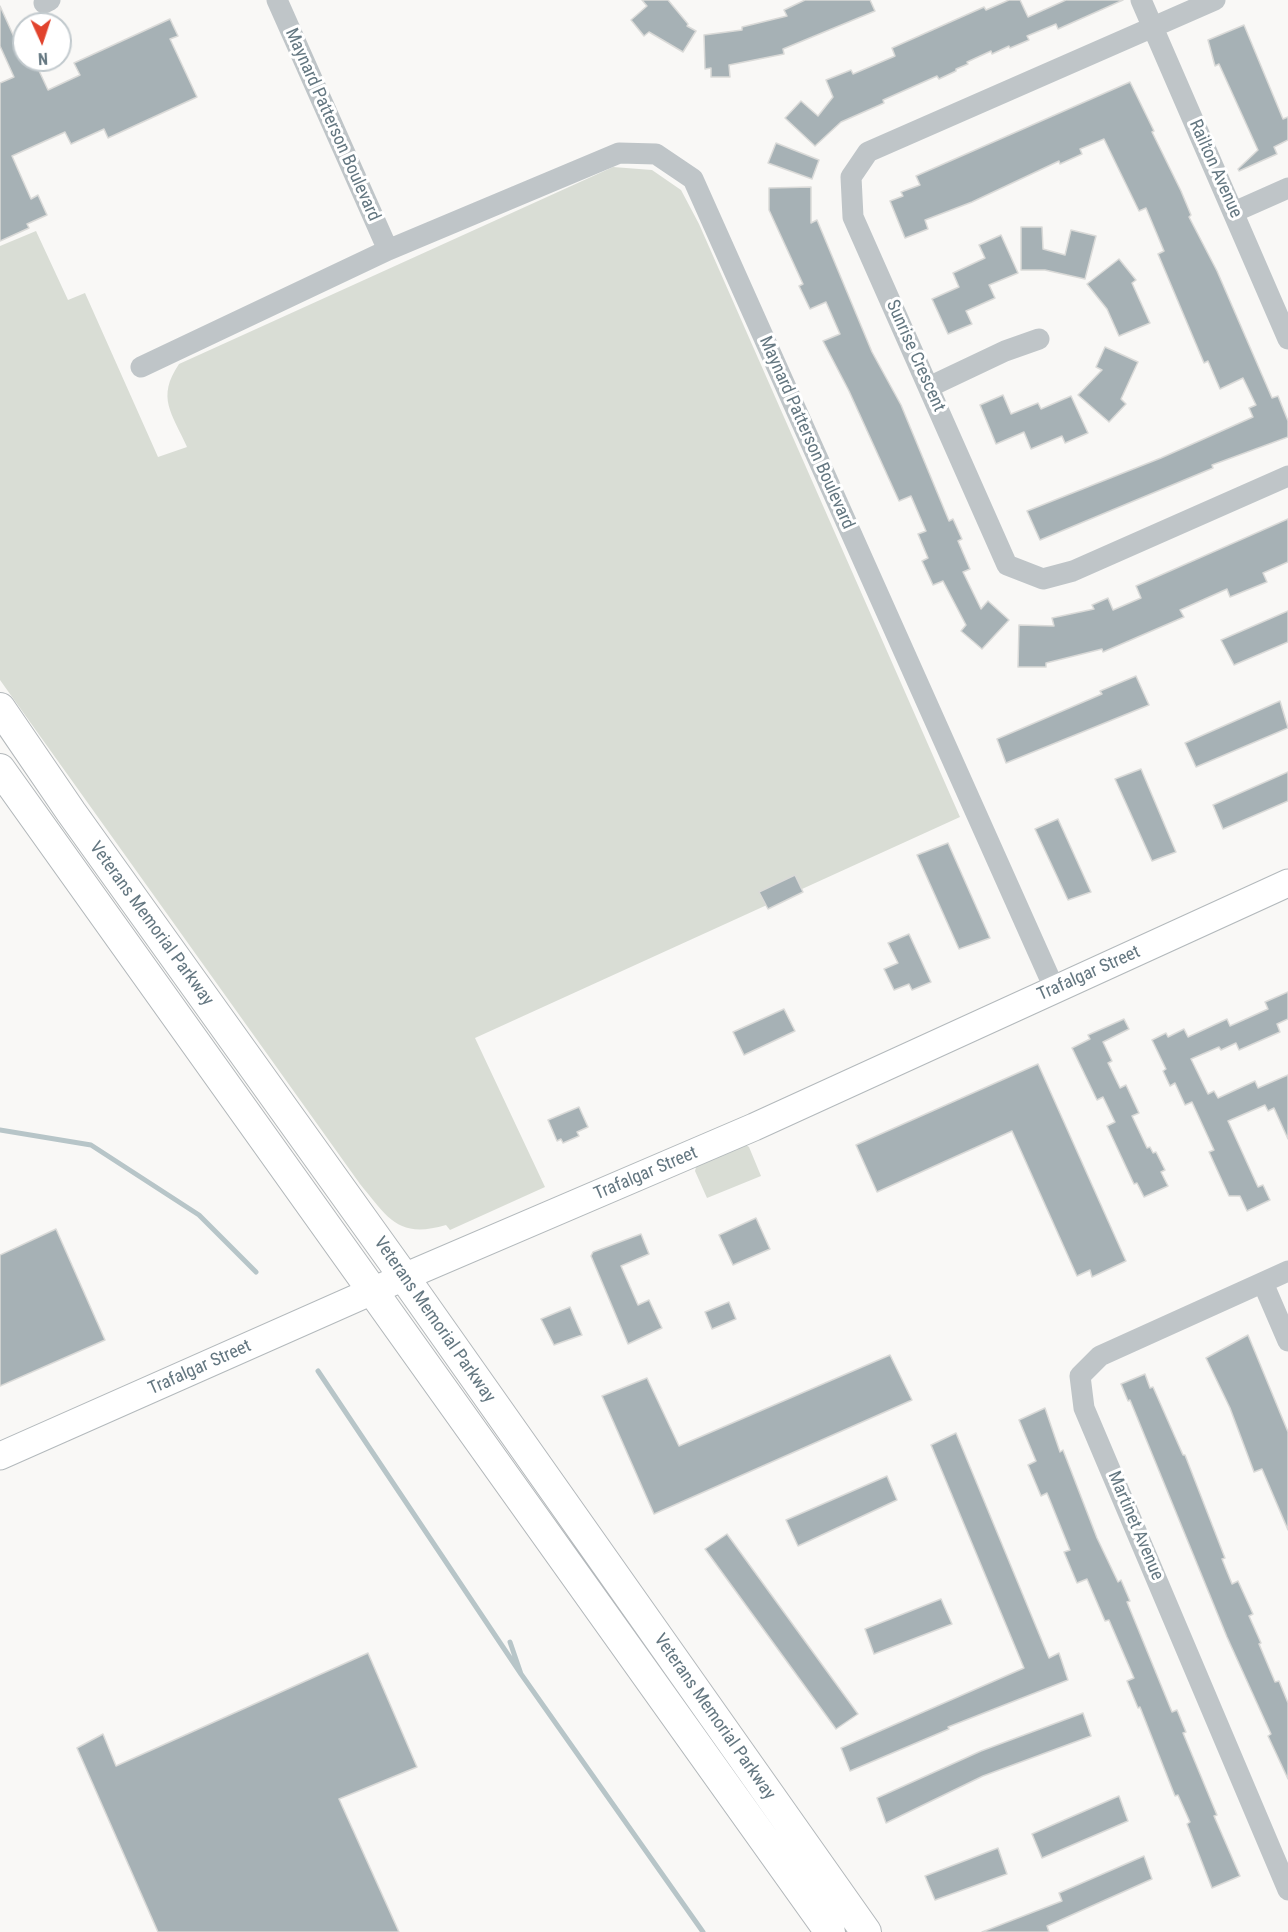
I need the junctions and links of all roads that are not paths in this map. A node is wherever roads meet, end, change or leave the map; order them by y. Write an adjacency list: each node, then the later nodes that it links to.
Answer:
1 (277, 0): 7 (street, Maynard Patterson Boulevard)
2 (1141, 0): 4 (street, Railton Avenue)
3 (1215, 0): 4 (street, Sunrise Crescent)
4 (1153, 29): 6 (street, Railton Avenue); 11 (street, Sunrise Crescent)
5 (1288, 188): 6 (street)
6 (1234, 212): 9 (street, Railton Avenue)
7 (388, 250): 10 (street, Maynard Patterson Boulevard); 16 (street, Maynard Patterson Boulevard)
8 (1039, 339): 11 (street)
9 (1288, 339)
10 (141, 367)
11 (929, 387): 12 (street, Sunrise Crescent)
12 (1288, 476)
13 (0, 708): 18 (highway, Veterans Memorial Parkway)
14 (0, 769): 20 (highway, Veterans Memorial Parkway)
15 (1288, 884): 16 (main road, Trafalgar Street)
16 (1055, 990): 18 (main road, Trafalgar Street)
17 (1288, 1271): 19 (street, Martinet Avenue)
18 (405, 1277): 20 (main road, Trafalgar Street); 25 (highway, Veterans Memorial Parkway)
19 (1263, 1283): 21 (street); 23 (street, Martinet Avenue)
20 (373, 1293): 22 (main road, Trafalgar Street); 24 (highway, Veterans Memorial Parkway)
21 (1288, 1341)
22 (0, 1456)
23 (1288, 1890)
24 (830, 1932)
25 (866, 1932)

